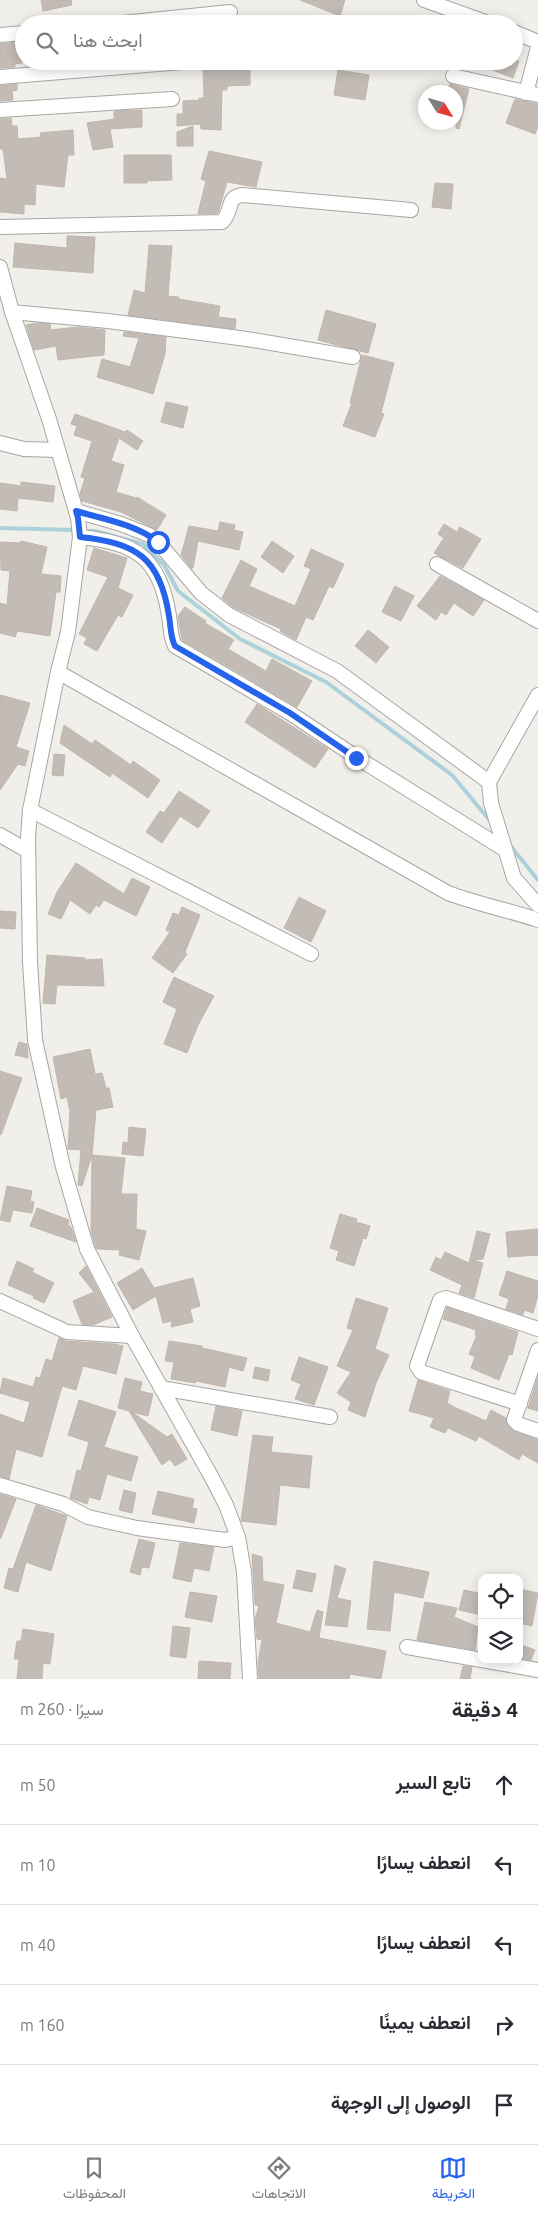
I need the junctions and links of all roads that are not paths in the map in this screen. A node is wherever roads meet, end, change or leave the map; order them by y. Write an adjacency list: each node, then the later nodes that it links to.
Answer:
1 (424, 0): 4 (street)
2 (230, 12): 3 (street)
3 (201, 15)
4 (466, 15)
5 (15, 33): 6 (street)
6 (0, 35)
7 (523, 36): 8 (street)
8 (538, 42)
9 (538, 47): 13 (street)
10 (85, 70): 12 (street)
11 (453, 76): 13 (street)
12 (0, 77)
13 (532, 94)
14 (172, 99): 15 (street)
15 (0, 110)
16 (411, 210): 17 (street)
17 (0, 227)
18 (0, 267): 19 (street)
19 (12, 312): 20 (street); 22 (street)
20 (353, 357)
21 (0, 443): 22 (street)
22 (57, 450): 23 (street)
23 (77, 514): 24 (street); 29 (street)
24 (80, 535): 27 (street); 32 (street)
25 (437, 564): 26 (street)
26 (538, 621)
27 (58, 672): 30 (street); 35 (street)
28 (538, 696): 29 (street)
29 (489, 782): 32 (street)
30 (30, 810): 33 (street); 36 (street)
31 (0, 835): 33 (street)
32 (504, 849): 34 (street)
33 (28, 851): 39 (street)
34 (538, 905)
35 (538, 920)
36 (311, 954)
37 (0, 1301): 39 (street)
38 (538, 1329): 42 (street)
39 (132, 1336): 41 (street)
40 (538, 1350): 42 (street)
41 (161, 1388): 43 (street); 46 (street)
42 (520, 1404): 44 (street)
43 (330, 1417)
44 (538, 1431)
45 (0, 1485): 46 (street)
46 (238, 1537): 51 (street)
47 (407, 1647): 48 (street)
48 (478, 1659)
49 (504, 1664): 50 (street)
50 (538, 1670)
51 (250, 1679)

